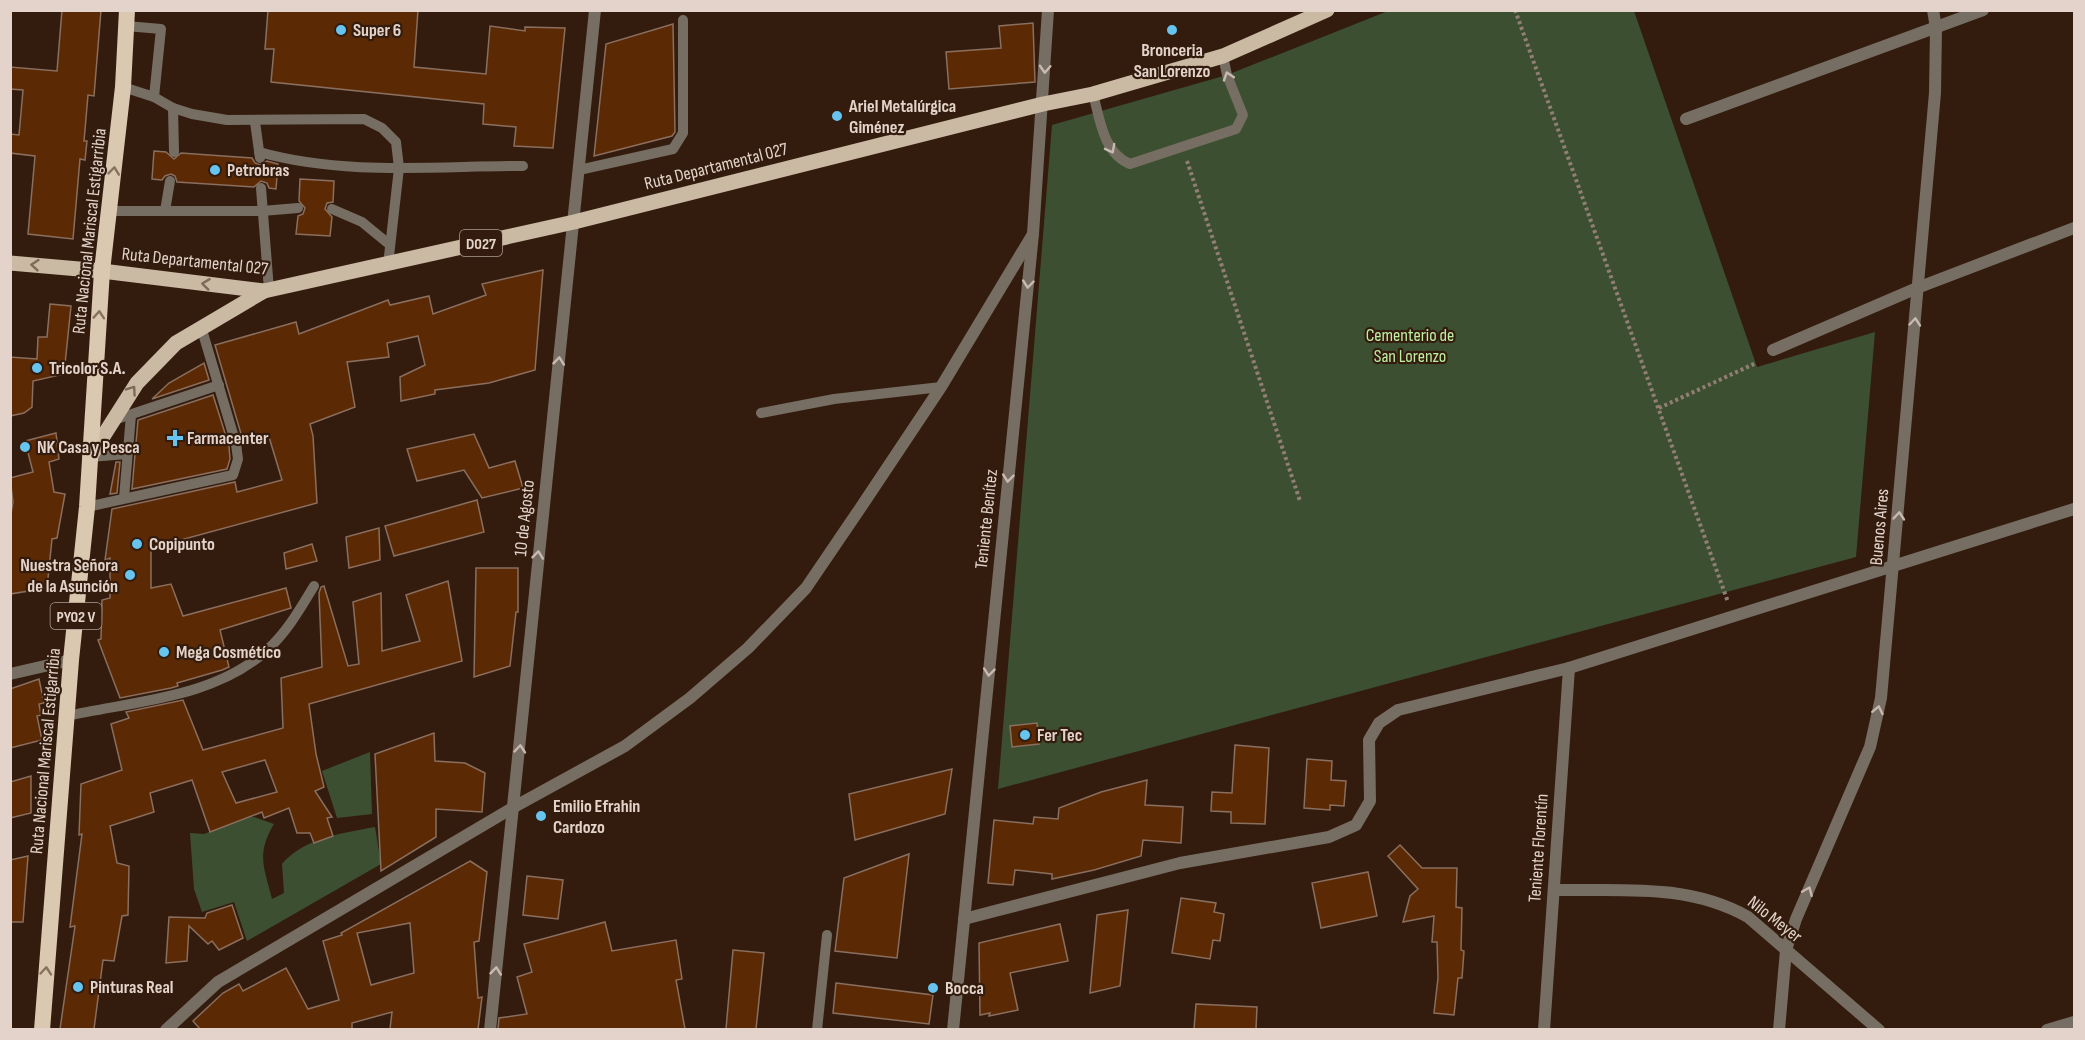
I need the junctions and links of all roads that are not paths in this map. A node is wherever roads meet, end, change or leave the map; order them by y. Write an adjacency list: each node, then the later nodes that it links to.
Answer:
1 (595, 10): 20 (street, 10 de Agosto)
2 (1048, 10): 13 (street, Teniente Benítez, one-way to 13)
3 (1327, 10): 9 (main road, Ruta Departamental 027 / D027)
4 (1933, 10): 8 (street, Buenos Aires)
5 (1983, 10): 8 (street)
6 (127, 18): 10 (highway, Ruta Nacional Mariscal Estigarribia / PY02 V); 12 (lane)
7 (683, 20): 20 (lane)
8 (1936, 28): 15 (street); 35 (street, Buenos Aires)
9 (1223, 56): 11 (main road, Ruta Departamental 027 / D027); 11 (lane, one-way to 9)
10 (123, 87): 12 (lane); 25 (highway, Ruta Nacional Mariscal Estigarribia / PY02 V, one-way to 10)
11 (1093, 94): 13 (main road, Ruta Departamental 027 / D027)
12 (154, 97): 14 (lane)
13 (1043, 104): 28 (main road, Ruta Departamental 027 / D027); 30 (street, Teniente Benítez)
14 (173, 108): 16 (lane); 17 (lane)
15 (1686, 119)
16 (255, 122): 19 (lane); 19 (lane)
17 (174, 152)
18 (523, 166): 19 (lane)
19 (399, 168): 31 (lane)
20 (579, 170): 28 (street, 10 de Agosto)
21 (170, 181): 26 (lane)
22 (261, 188): 27 (lane)
23 (298, 208): 27 (lane)
24 (332, 209): 31 (lane)
25 (109, 211): 26 (lane); 34 (highway, Ruta Nacional Mariscal Estigarribia / PY02 V)
26 (165, 211): 27 (lane)
27 (262, 211): 36 (lane)
28 (574, 222): 33 (main road, Ruta Departamental 027 / D027); 55 (street, 10 de Agosto, one-way to 28)
29 (2074, 228): 35 (street)
30 (1033, 234): 40 (street); 57 (street, Teniente Benítez, one-way to 57)
31 (390, 245): 33 (lane)
32 (10, 263): 34 (main road, D027, one-way to 32)
33 (388, 265): 36 (main road, Ruta Departamental 027 / D027)
34 (102, 271): 36 (main road, Ruta Departamental 027 / D027, one-way to 34); 45 (highway, Ruta Nacional Mariscal Estigarribia / PY02 V, one-way to 34)
35 (1917, 288): 38 (street); 49 (street, Buenos Aires, one-way to 35)
36 (266, 290): 37 (main road)
37 (202, 330): 39 (lane); 43 (main road, one-way to 37)
38 (1773, 350)
39 (219, 385): 42 (lane); 46 (lane)
40 (941, 387): 41 (lane); 55 (street)
41 (760, 413)
42 (131, 415): 43 (lane); 44 (lane)
43 (111, 421): 45 (main road)
44 (128, 454): 45 (lane); 46 (lane)
45 (90, 458): 47 (highway, Ruta Nacional Mariscal Estigarribia / PY02 V)
46 (124, 498): 47 (lane)
47 (87, 507): 51 (highway, Ruta Nacional Mariscal Estigarribia / PY02 V)
48 (2074, 508): 49 (street)
49 (1894, 566): 52 (street); 59 (street, Buenos Aires, one-way to 49)
50 (314, 586): 54 (lane)
51 (71, 660): 53 (street); 54 (highway, Ruta Nacional Mariscal Estigarribia / PY02 V)
52 (1569, 668): 56 (street, Teniente Florentín); 57 (street)
53 (10, 674)
54 (67, 716): 61 (highway, Ruta Nacional Mariscal Estigarribia / PY02 V, one-way to 54)
55 (514, 807): 62 (street); 63 (street, 10 de Agosto, one-way to 55)
56 (1554, 890): 59 (street, Nilo Meyer); 66 (street, Teniente Florentín)
57 (964, 919): 65 (street, Teniente Benítez)
58 (827, 935): 64 (lane)
59 (1786, 950): 67 (street, Buenos Aires); 68 (street, Nilo Meyer)
60 (2074, 1022): 69 (street)
61 (42, 1029)
62 (166, 1029)
63 (490, 1029)
64 (817, 1029)
65 (953, 1029)
66 (1544, 1029)
67 (1779, 1029)
68 (1879, 1029)
69 (2047, 1029)

